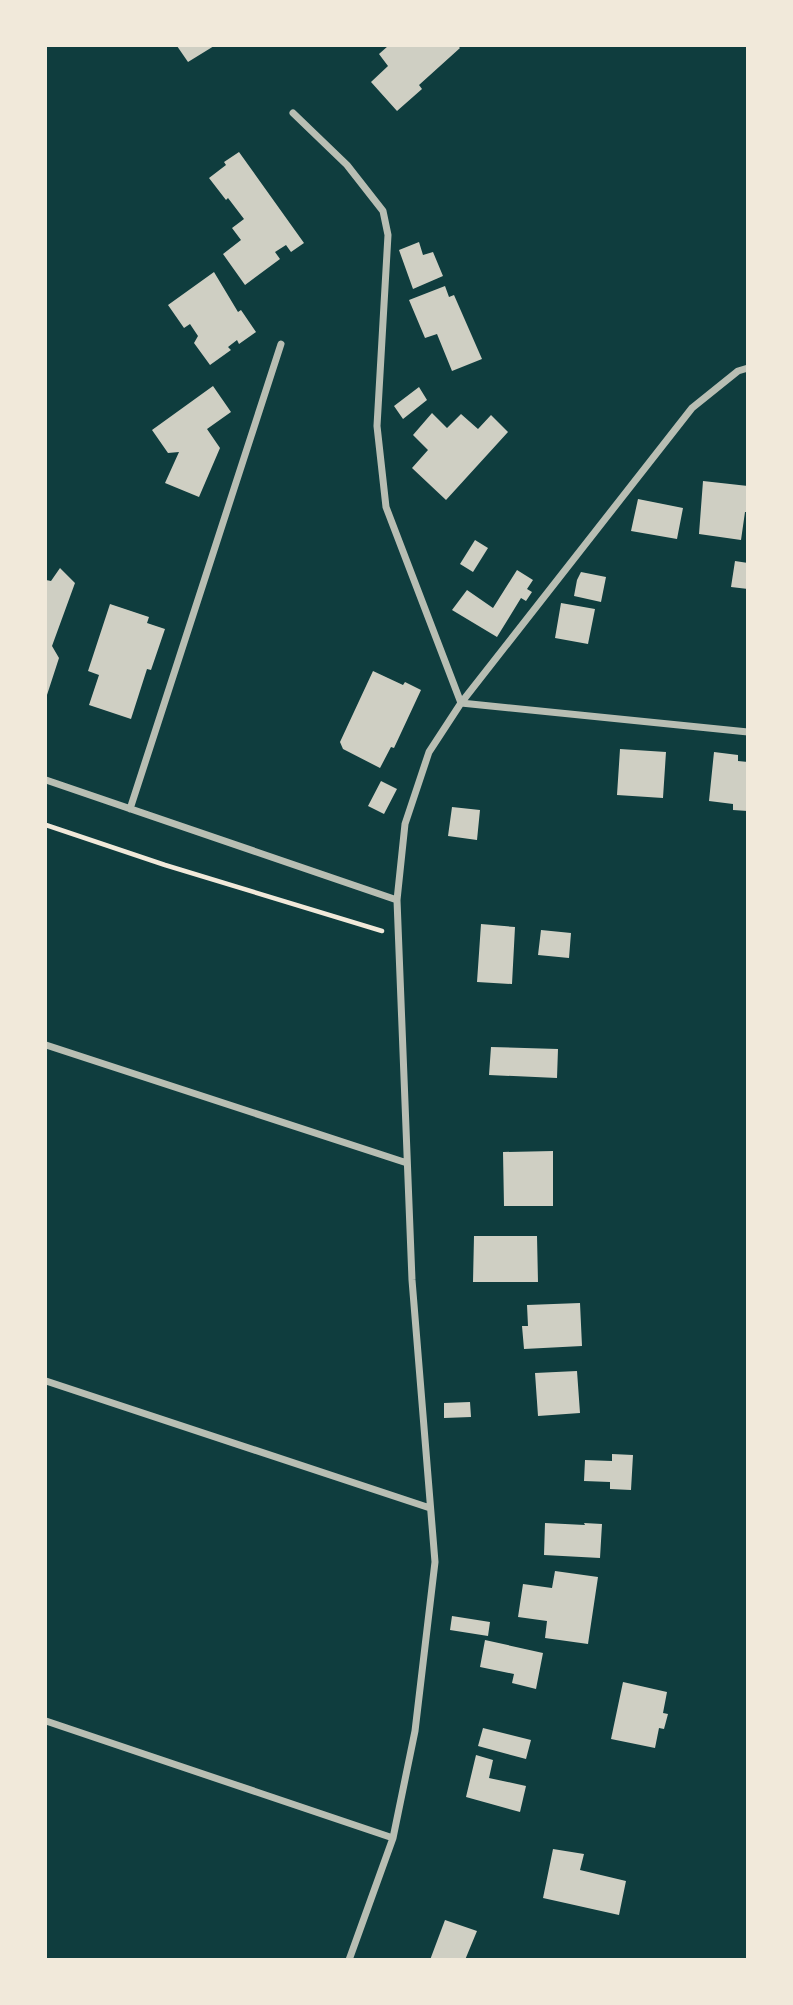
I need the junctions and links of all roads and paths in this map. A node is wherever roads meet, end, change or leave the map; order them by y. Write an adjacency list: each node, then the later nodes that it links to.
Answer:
1 (293, 113): 4 (street)
2 (281, 344): 7 (street)
3 (747, 368): 4 (street)
4 (461, 704): 5 (street); 9 (street)
5 (747, 732)
6 (46, 780): 7 (street)
7 (130, 809): 9 (street)
8 (46, 825): 10 (path)
9 (397, 900): 10 (street)
10 (398, 936): 12 (street)
11 (46, 1045): 12 (street)
12 (407, 1163): 14 (street)
13 (46, 1381): 14 (street)
14 (430, 1508): 16 (street)
15 (46, 1721): 16 (street)
16 (393, 1838): 17 (street)
17 (349, 1959)

